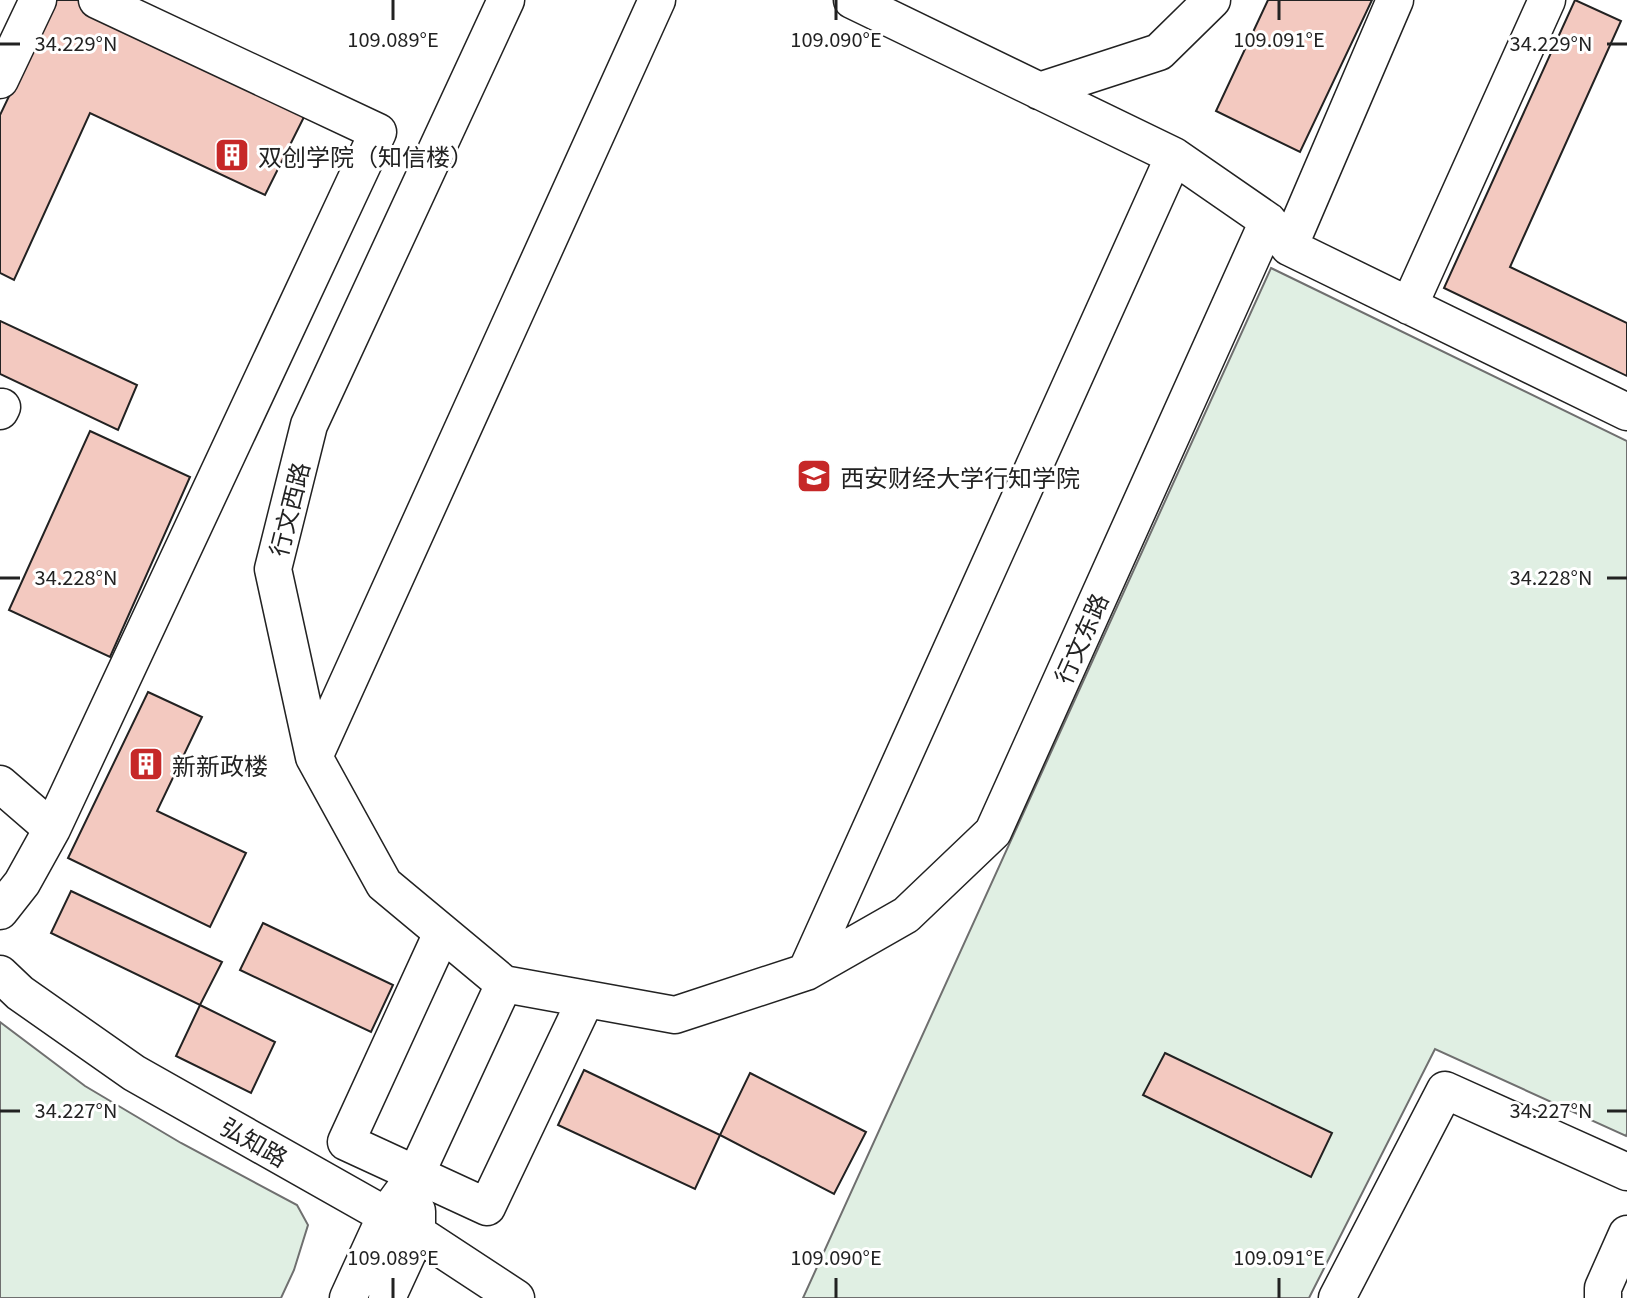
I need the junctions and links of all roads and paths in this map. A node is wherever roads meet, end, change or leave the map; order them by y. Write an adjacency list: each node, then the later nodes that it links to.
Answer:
1 (38, 0): 9 (street)
2 (97, 0): 12 (street)
3 (506, 0): 13 (street, 行文西路)
4 (657, 0): 17 (street)
5 (852, 0): 10 (street)
6 (1212, 0): 10 (street)
7 (1395, 0): 14 (street, 行文东路)
8 (1547, 0): 15 (street)
9 (0, 80)
10 (1039, 91): 11 (street)
11 (1174, 156): 14 (street); 22 (street)
12 (351, 192): 13 (street); 19 (street)
13 (408, 211): 17 (street, 行文西路)
14 (1278, 234): 15 (street); 22 (street, 行文东路)
15 (1409, 306): 16 (street)
16 (1627, 412)
17 (314, 757): 21 (street, 行文西路)
18 (0, 784): 19 (street)
19 (52, 829): 20 (street)
20 (0, 911)
21 (442, 933): 24 (street, 行文西路); 27 (street)
22 (806, 972): 25 (street, 行文东路)
23 (0, 974): 28 (street, 弘知路)
24 (504, 984): 25 (street, 行文东路); 27 (street)
25 (586, 999): 27 (street)
26 (1627, 1172): 34 (street)
27 (416, 1174): 28 (street); 29 (street)
28 (386, 1215): 29 (street, 弘知路); 31 (street)
29 (417, 1233): 32 (street); 33 (street, 弘知路)
30 (1627, 1234): 35 (street)
31 (348, 1298)
32 (387, 1298)
33 (516, 1298)
34 (1337, 1298)
35 (1603, 1298)

